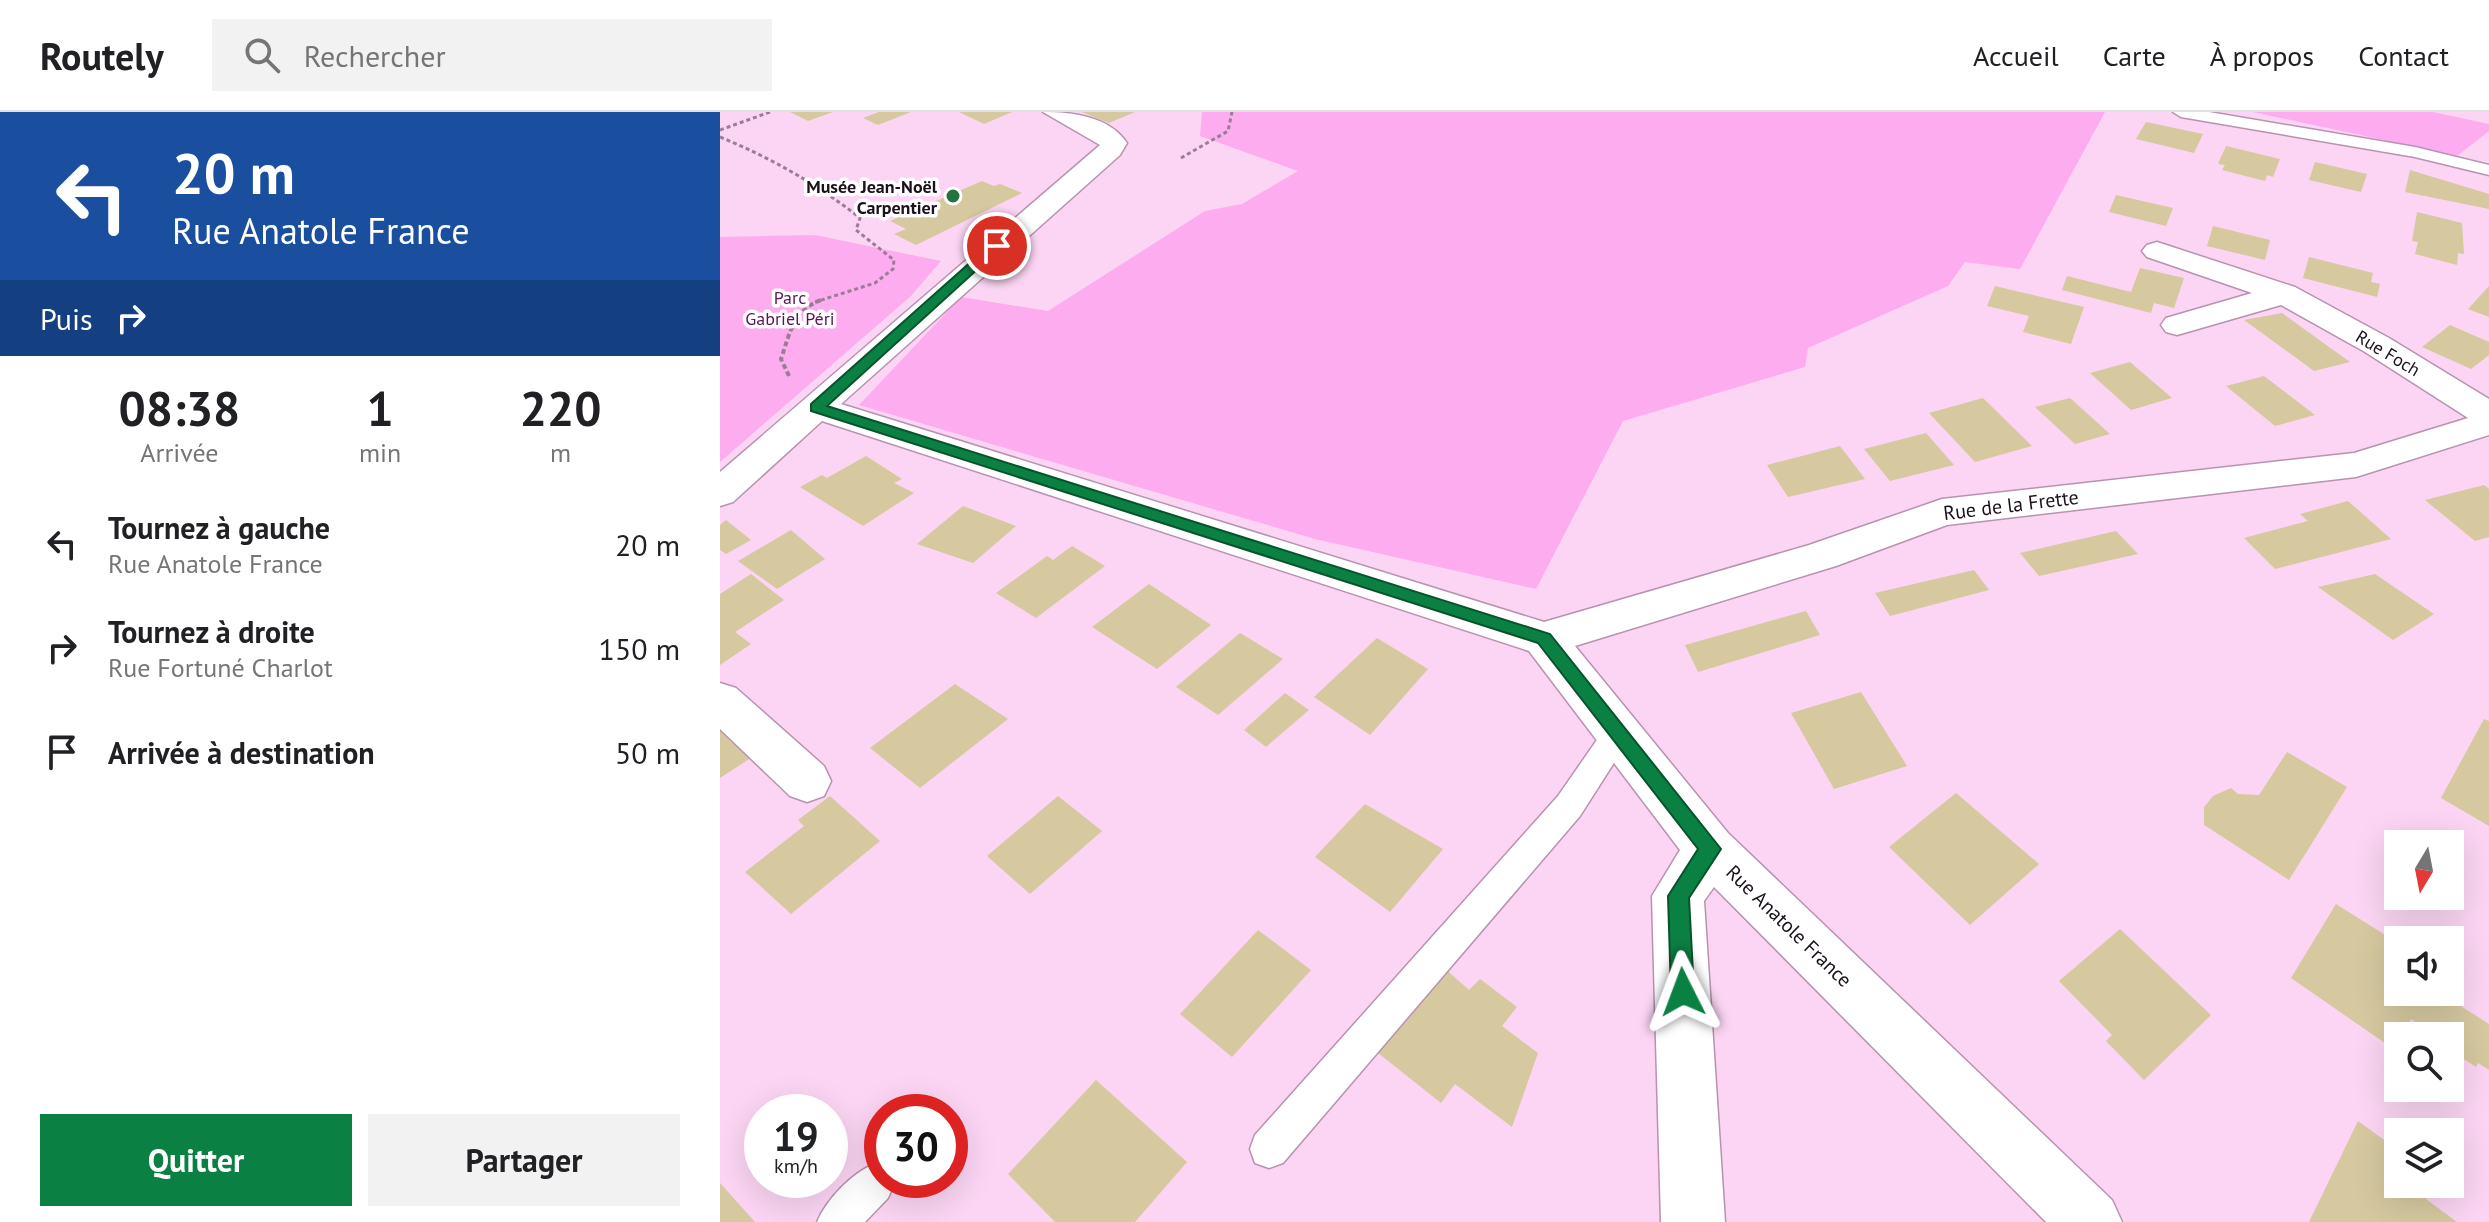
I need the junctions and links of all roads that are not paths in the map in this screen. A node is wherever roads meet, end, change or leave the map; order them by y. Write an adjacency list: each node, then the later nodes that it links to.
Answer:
1 (1055, 112): 7 (street)
2 (2181, 112): 3 (lane)
3 (2489, 170)
4 (2157, 251): 5 (street, Rue Foch)
5 (2284, 294): 6 (street); 8 (street, Rue Foch)
6 (2177, 325)
7 (817, 408): 10 (street); 11 (street)
8 (2489, 415)
9 (2489, 423): 11 (street, Rue de la Frette)
10 (720, 493)
11 (1544, 639): 13 (street, Rue Anatole France)
12 (720, 701): 14 (street)
13 (1618, 733): 15 (street, Rue Anatole France); 16 (lane)
14 (807, 781)
15 (1710, 849): 19 (street); 20 (street, Rue Anatole France)
16 (1269, 1149)
17 (864, 1194): 18 (lane)
18 (837, 1222)
19 (1693, 1222)
20 (2090, 1222)

